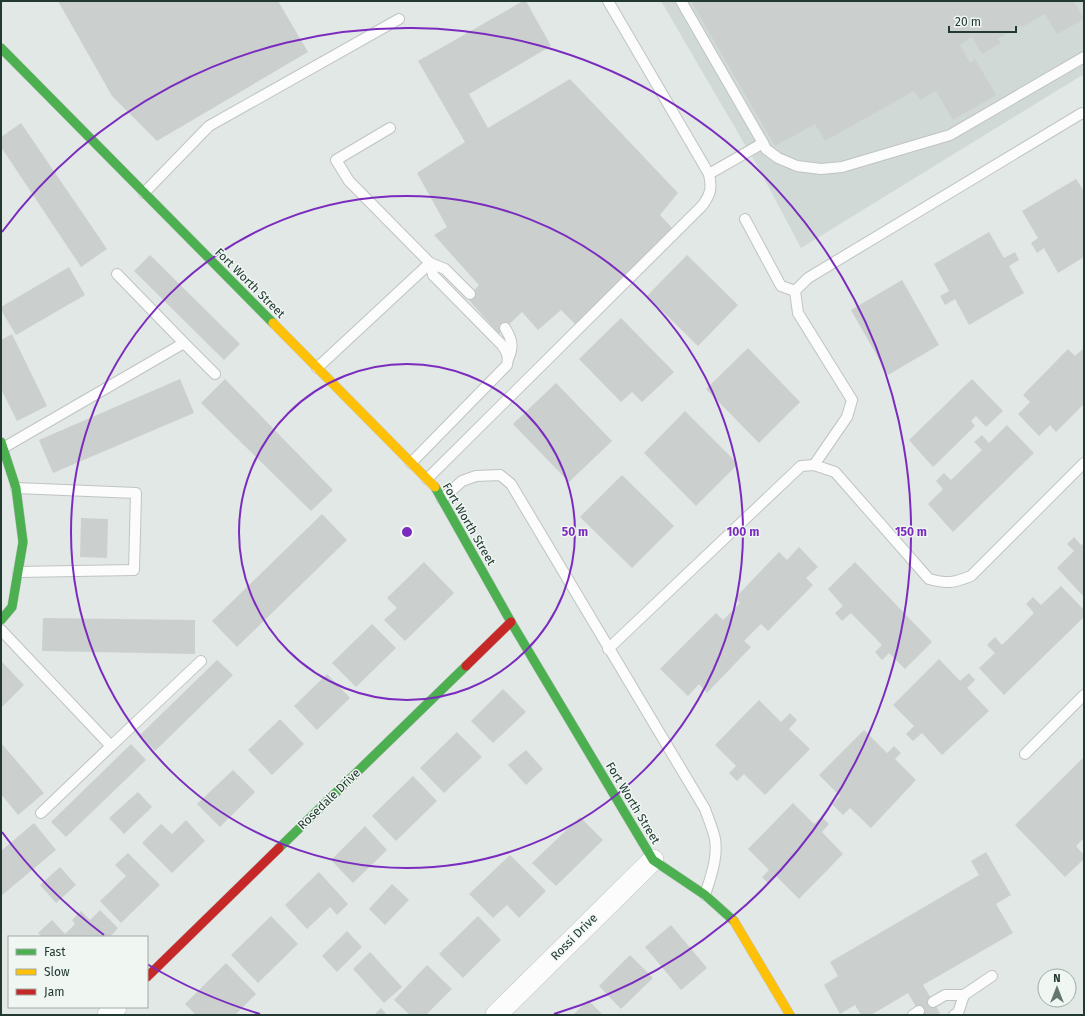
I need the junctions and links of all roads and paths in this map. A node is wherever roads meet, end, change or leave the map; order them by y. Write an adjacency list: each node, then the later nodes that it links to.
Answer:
1 (608, 1): 9 (lane)
2 (681, 1): 8 (lane)
3 (399, 19): 10 (lane)
4 (1, 48): 10 (street, Fort Worth Street)
5 (1084, 58): 8 (lane)
6 (1084, 114): 14 (lane)
7 (390, 128): 12 (lane)
8 (763, 143): 9 (lane)
9 (709, 174): 25 (lane)
10 (144, 193): 19 (street, Fort Worth Street)
11 (746, 219): 14 (lane)
12 (430, 263): 15 (lane); 18 (lane); 19 (lane)
13 (117, 274): 17 (lane)
14 (795, 290): 24 (lane)
15 (470, 294)
16 (505, 328): 18 (lane)
17 (184, 343): 20 (lane); 21 (lane)
18 (508, 359): 22 (lane)
19 (317, 368): 22 (street, Fort Worth Street)
20 (215, 374)
21 (2, 446): 26 (street)
22 (411, 463): 25 (street, Fort Worth Street)
23 (1084, 463): 24 (lane)
24 (814, 465): 32 (lane)
25 (428, 480): 27 (street, Fort Worth Street)
26 (16, 488): 28 (street); 28 (lane)
27 (442, 499): 30 (street, Fort Worth Street); 32 (lane)
28 (18, 572): 29 (street)
29 (1, 620)
30 (511, 622): 38 (street, Fort Worth Street); 40 (street, Rosedale Drive)
31 (1, 630): 35 (lane)
32 (608, 649): 39 (lane)
33 (201, 661): 35 (lane)
34 (1084, 695): 36 (lane)
35 (111, 746): 37 (lane)
36 (1025, 754)
37 (41, 813)
38 (652, 860): 39 (street, Fort Worth Street); 44 (street, Rossi Drive)
39 (705, 895): 45 (street, Fort Worth Street)
40 (148, 976)
41 (992, 976): 42 (lane)
42 (964, 995): 43 (lane); 46 (lane)
43 (934, 1002)
44 (496, 1015)
45 (790, 1015)
46 (954, 1015)

